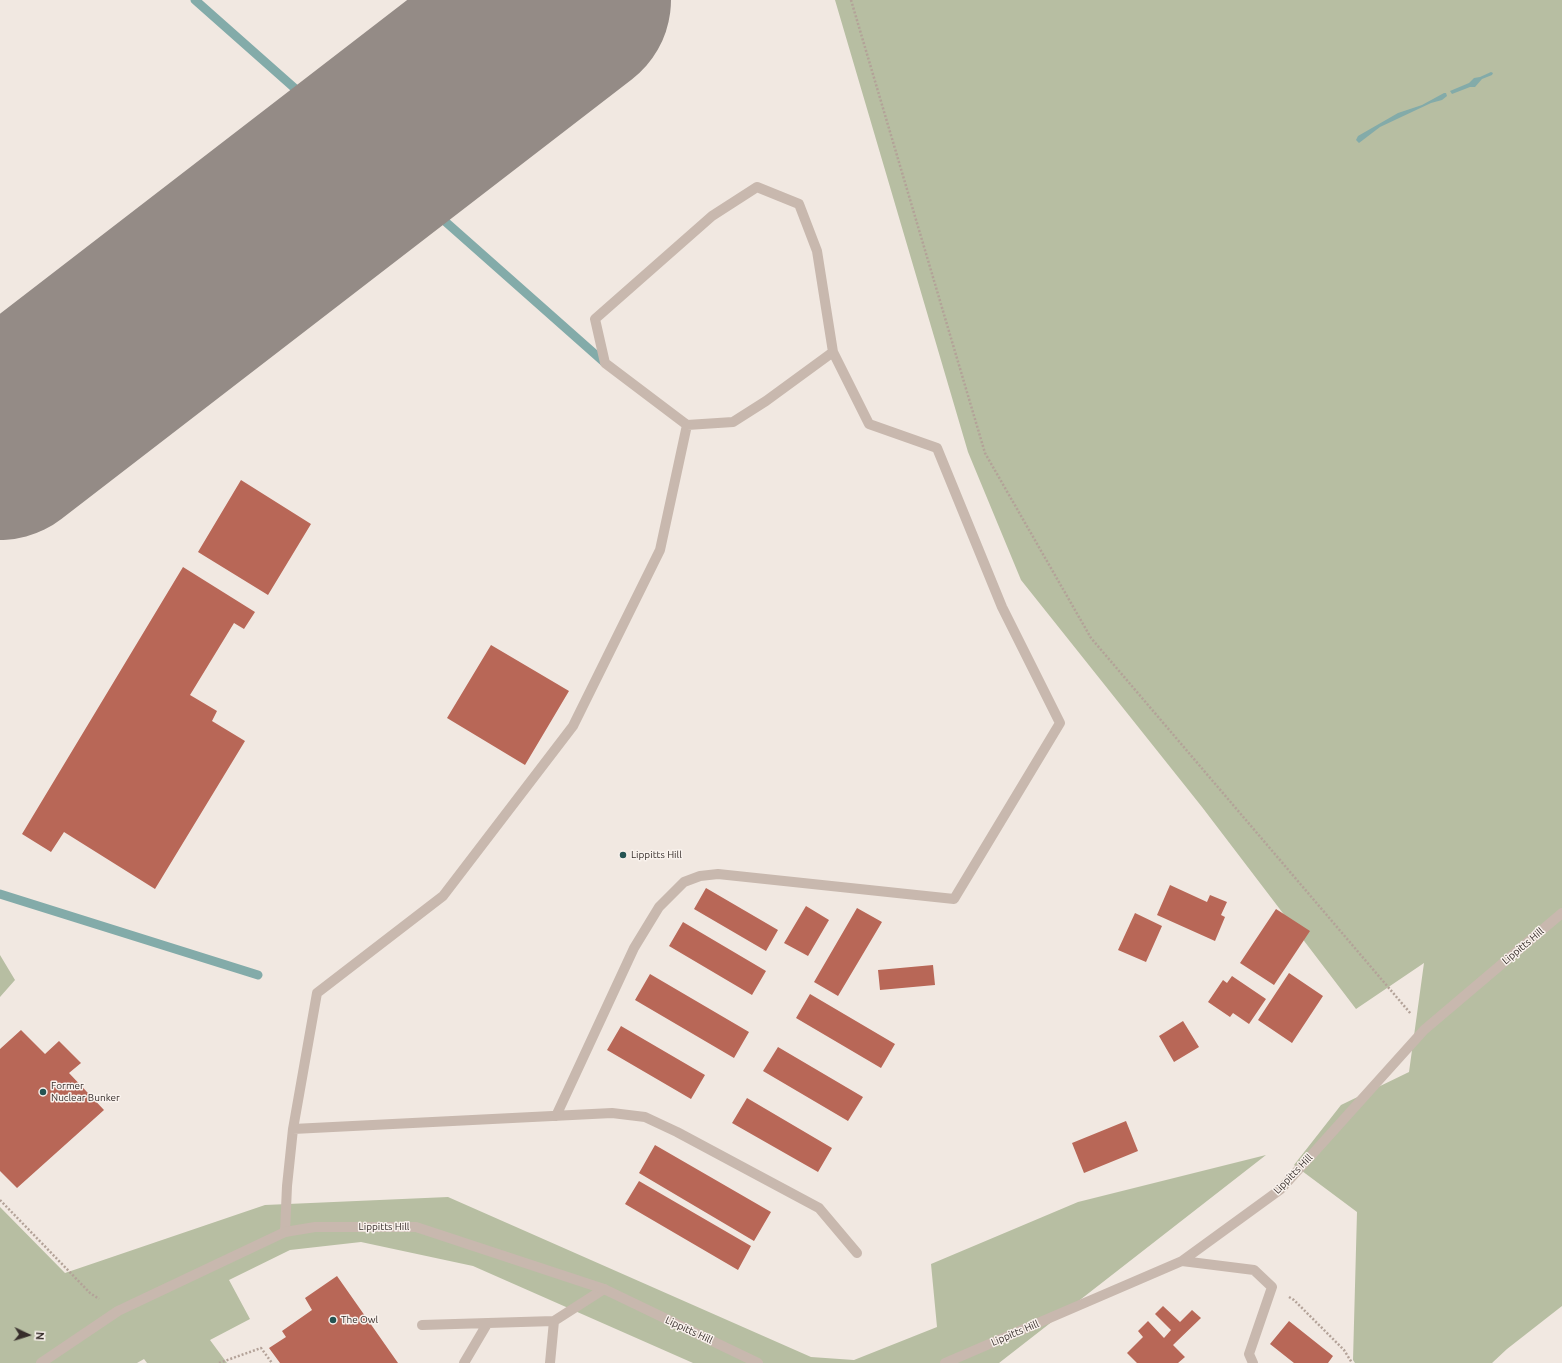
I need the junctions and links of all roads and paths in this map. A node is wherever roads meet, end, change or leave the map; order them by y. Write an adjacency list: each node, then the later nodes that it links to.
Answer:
1 (850, 0): 5 (path)
2 (833, 352): 3 (street); 3 (street); 6 (street)
3 (687, 425): 7 (street)
4 (1562, 913): 5 (street, Lippitts Hill)
5 (1424, 1030): 11 (street, Lippitts Hill)
6 (556, 1116): 7 (street); 10 (street)
7 (293, 1129): 9 (street)
8 (0, 1200): 14 (path)
9 (285, 1232): 13 (street, Lippitts Hill); 19 (street, Lippitts Hill)
10 (857, 1252)
11 (1182, 1261): 12 (street); 25 (street, Lippitts Hill)
12 (1272, 1287): 26 (street); 27 (path)
13 (604, 1289): 15 (street); 18 (street, Lippitts Hill)
14 (90, 1293)
15 (554, 1321): 16 (street); 23 (street)
16 (486, 1324): 17 (street); 22 (street)
17 (422, 1325)
18 (745, 1360): 24 (street, Lippitts Hill)
19 (41, 1363)
20 (219, 1363): 21 (path)
21 (272, 1363)
22 (464, 1363)
23 (550, 1363)
24 (758, 1363)
25 (945, 1363)
26 (1253, 1363)
27 (1352, 1363)

